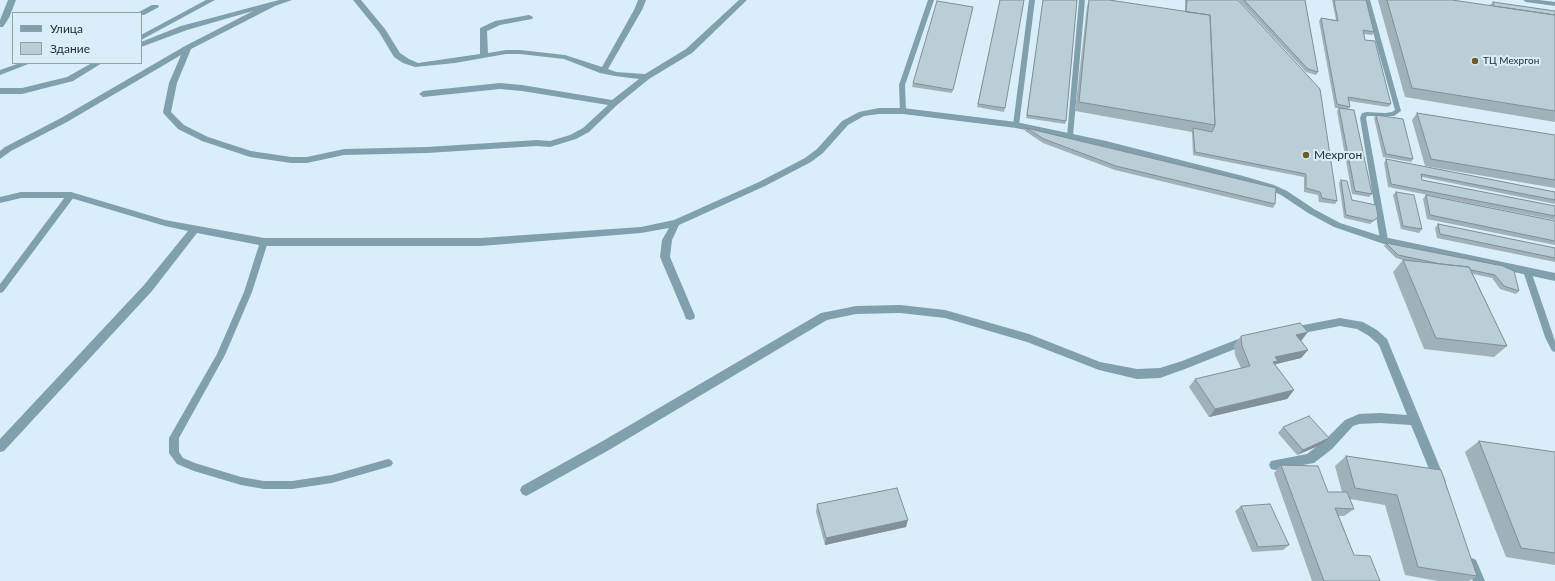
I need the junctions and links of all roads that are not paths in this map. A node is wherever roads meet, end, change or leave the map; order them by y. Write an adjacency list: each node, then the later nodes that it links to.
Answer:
1 (12, 0): 17 (street)
2 (211, 0): 18 (street)
3 (288, 0): 12 (street)
4 (357, 0): 21 (street)
5 (642, 0): 24 (street)
6 (743, 0): 26 (street)
7 (931, 0): 30 (lane)
8 (1032, 0): 31 (lane)
9 (1082, 0): 32 (lane)
10 (1367, 0): 38 (lane)
11 (1526, 0): 13 (lane)
12 (272, 4): 19 (street); 20 (street)
13 (1555, 4)
14 (155, 6): 15 (street)
15 (142, 12)
16 (529, 16): 21 (street)
17 (0, 26)
18 (142, 37)
19 (142, 45)
20 (188, 48): 29 (street); 33 (street)
21 (484, 56): 24 (street)
22 (24, 64): 25 (street)
23 (96, 64): 27 (street)
24 (603, 71): 26 (street)
25 (0, 73)
26 (646, 77): 29 (street)
27 (0, 91)
28 (423, 94): 29 (street)
29 (614, 103)
30 (903, 112): 31 (street); 36 (street)
31 (1016, 125): 32 (street)
32 (1070, 136): 38 (street)
33 (0, 156)
34 (72, 195): 35 (street); 37 (street); 42 (lane)
35 (0, 200)
36 (676, 223): 39 (street); 43 (street)
37 (195, 229): 39 (street); 48 (street)
38 (1384, 240): 40 (street)
39 (264, 242): 49 (lane)
40 (1527, 271): 41 (street); 46 (lane)
41 (1555, 277)
42 (0, 290)
43 (690, 316)
44 (1279, 333): 47 (street)
45 (1257, 337): 51 (street)
46 (1555, 349)
47 (1416, 420): 50 (street); 52 (street)
48 (0, 447)
49 (388, 463)
50 (1275, 465)
51 (526, 490)
52 (1444, 493)
53 (1467, 552): 54 (street)
54 (1479, 581)

